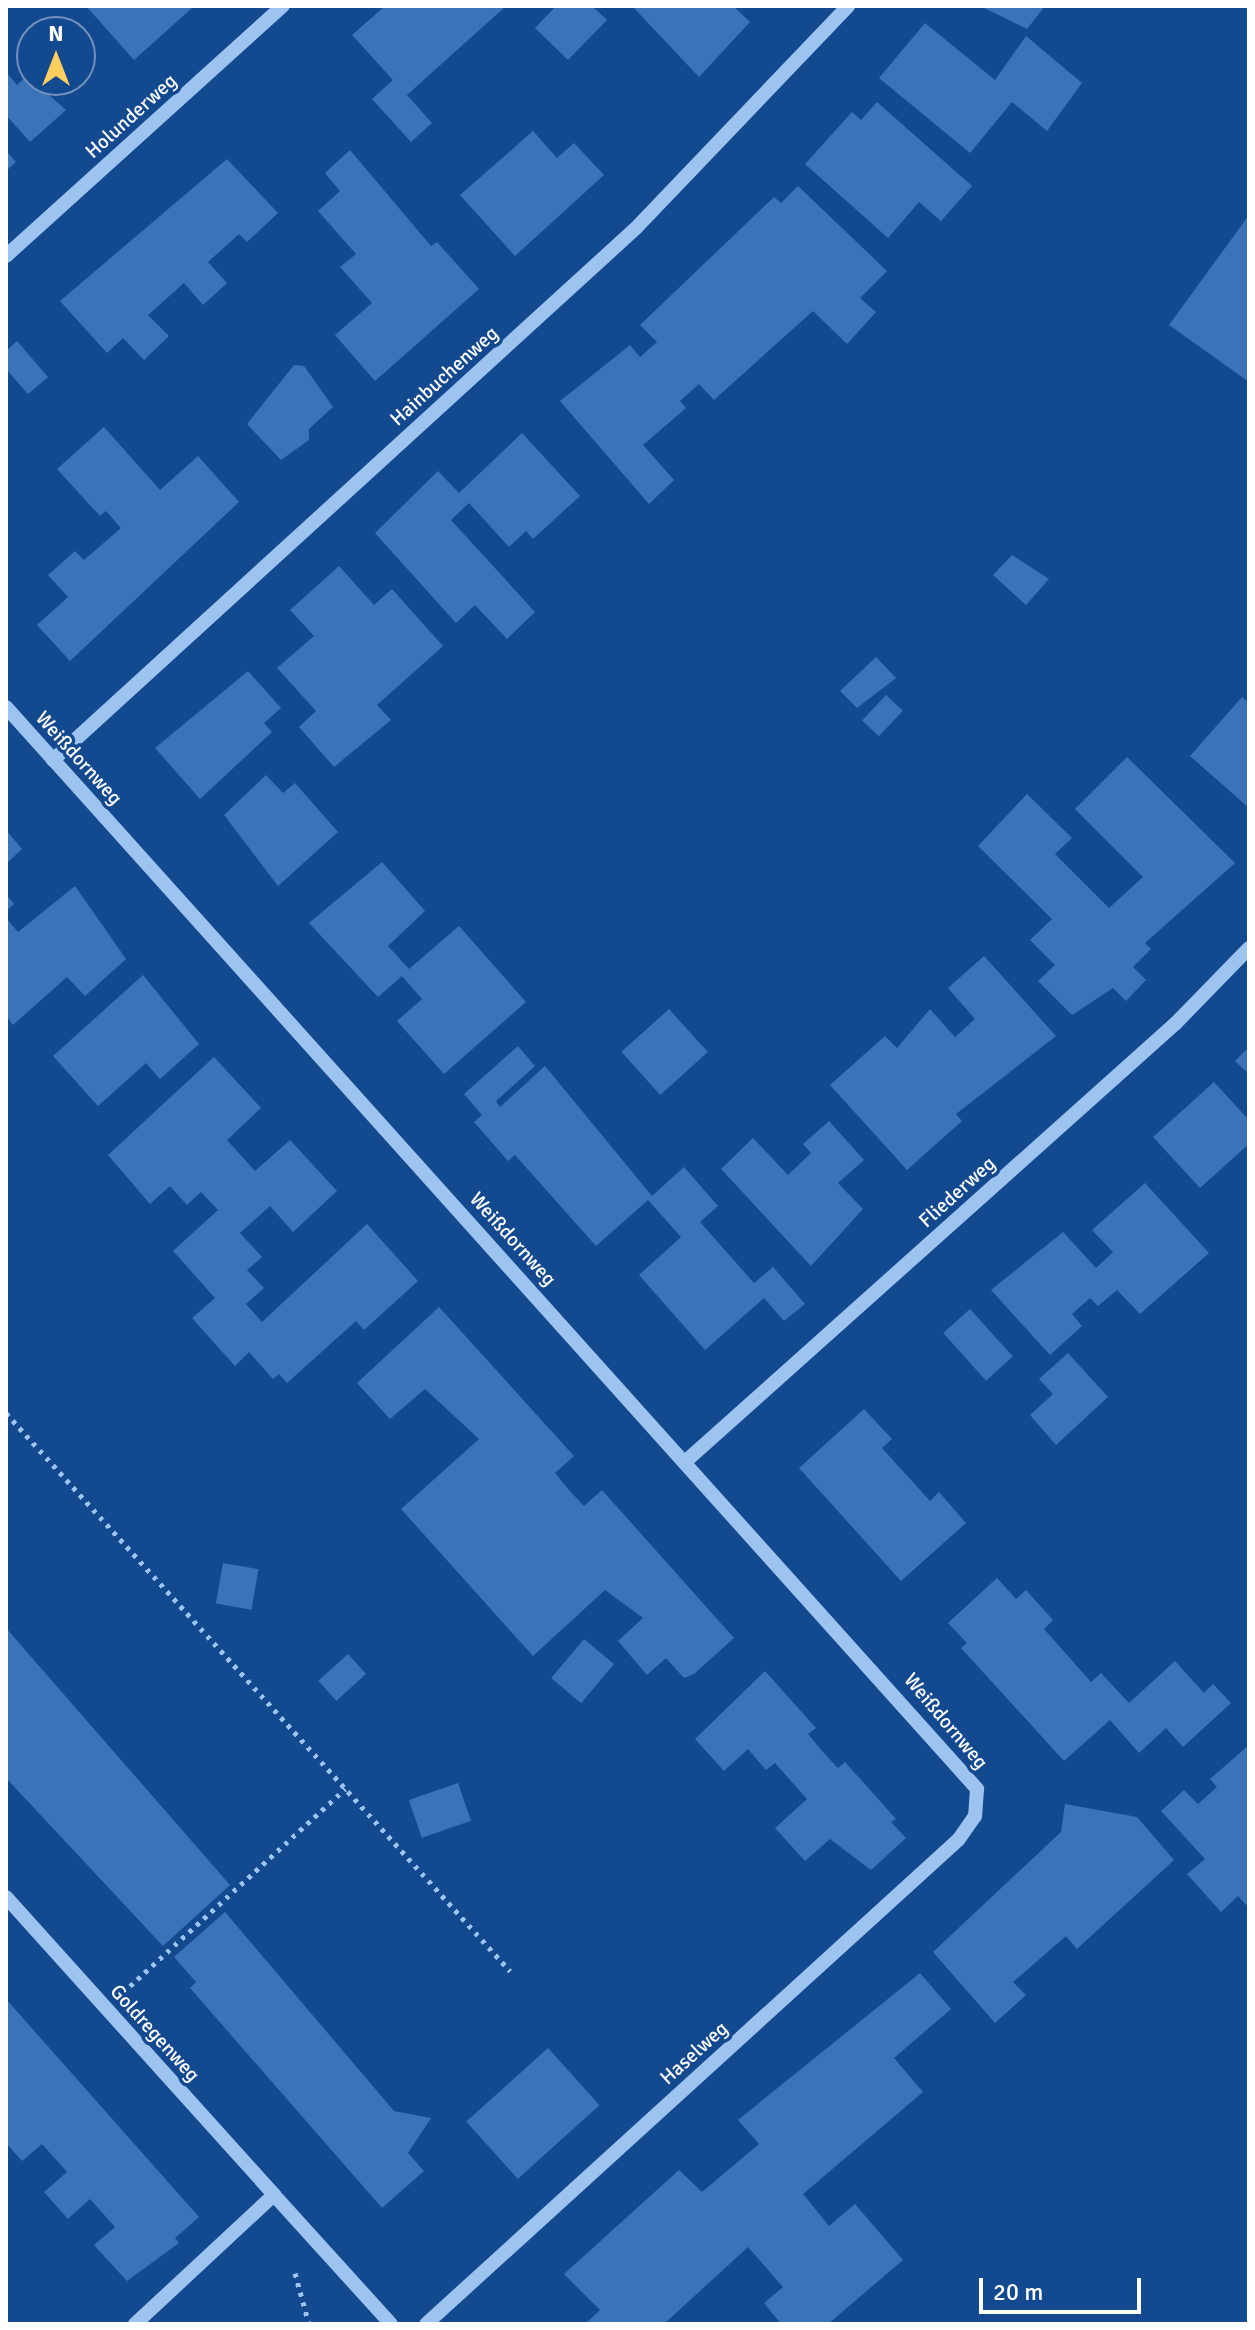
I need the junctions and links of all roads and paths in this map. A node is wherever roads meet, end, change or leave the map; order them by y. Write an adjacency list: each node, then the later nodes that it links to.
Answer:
1 (283, 6): 3 (street, Holunderweg)
2 (848, 6): 5 (street, Hainbuchenweg)
3 (6, 256)
4 (6, 707): 5 (street, Weißdornweg)
5 (53, 760): 8 (street, Weißdornweg)
6 (1249, 948): 8 (street, Fliederweg)
7 (6, 1413): 9 (path)
8 (686, 1461): 10 (street, Weißdornweg)
9 (345, 1789): 12 (path); 13 (path)
10 (978, 1804): 17 (street, Haselweg)
11 (6, 1897): 13 (street, Goldregenweg)
12 (510, 1971)
13 (106, 2008): 14 (street, Goldregenweg)
14 (274, 2195): 15 (street); 16 (street)
15 (135, 2324)
16 (391, 2324)
17 (426, 2324)

